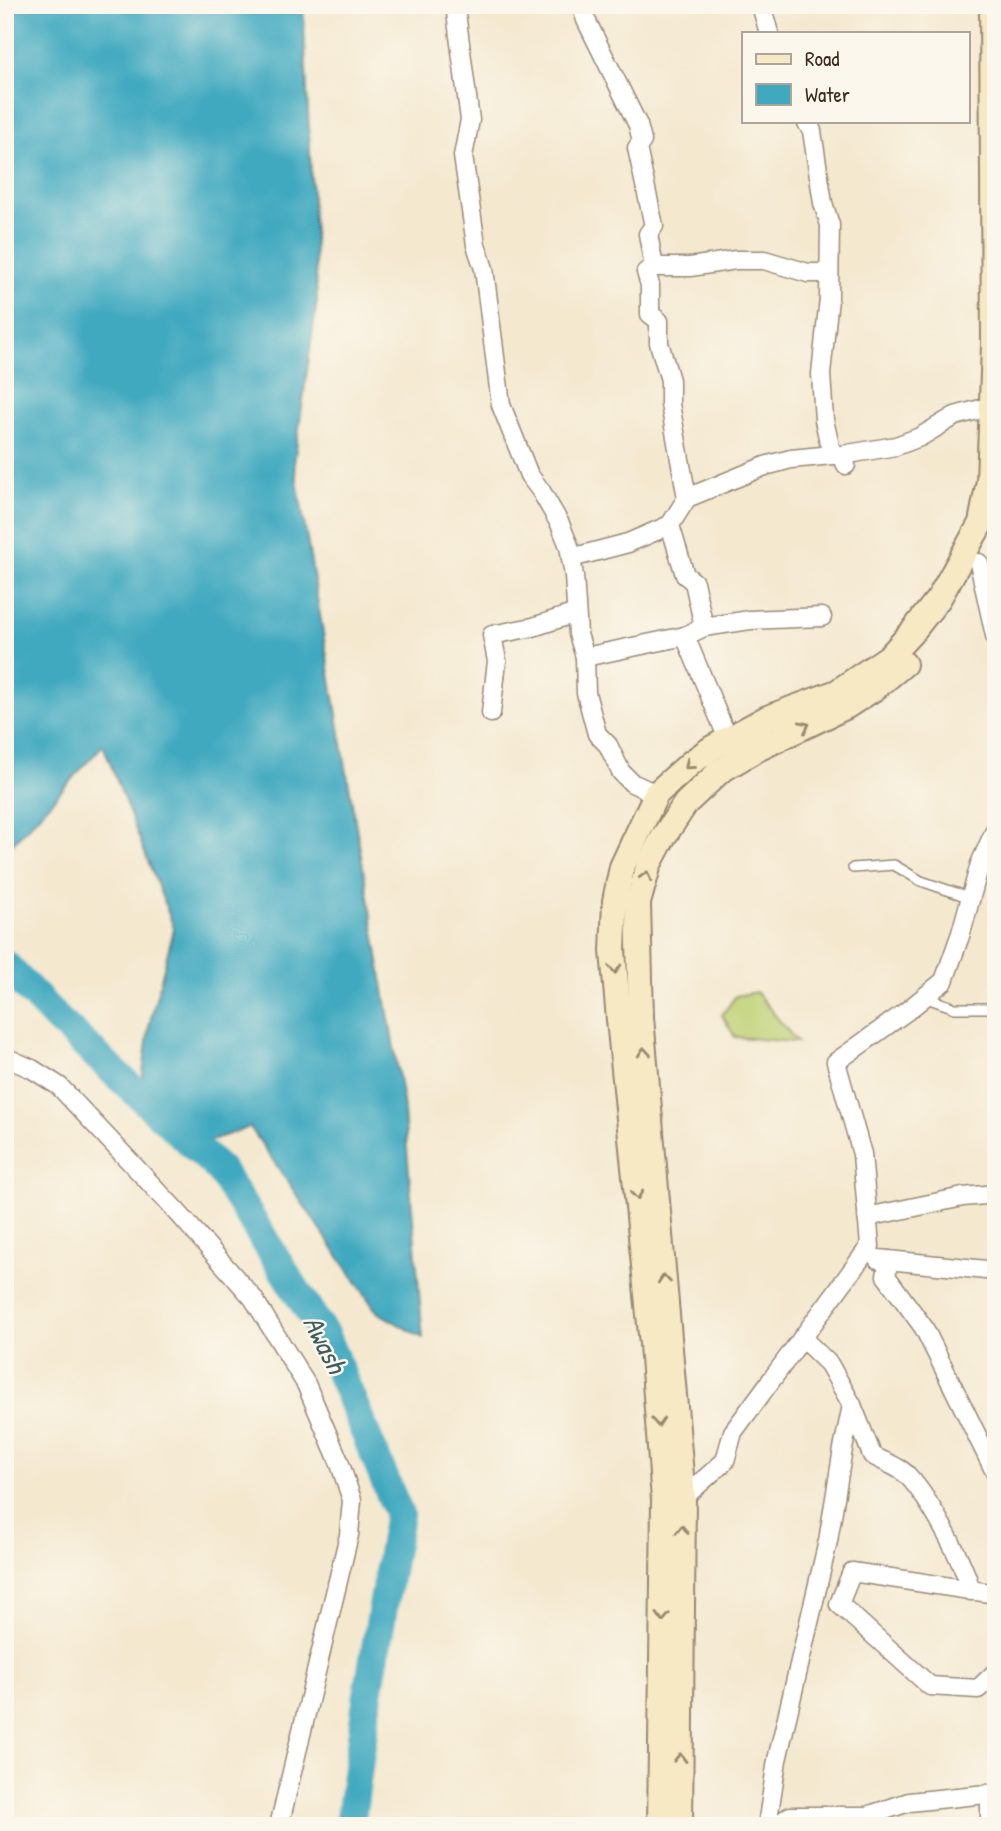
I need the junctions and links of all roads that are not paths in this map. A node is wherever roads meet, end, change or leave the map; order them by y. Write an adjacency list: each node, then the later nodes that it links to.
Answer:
1 (455, 5): 15 (street)
2 (581, 5): 7 (street)
3 (761, 5): 5 (street)
4 (992, 5): 9 (main road)
5 (769, 32)
6 (807, 122): 8 (street)
7 (654, 267): 8 (street); 12 (street)
8 (829, 273): 11 (street)
9 (995, 345): 10 (main road)
10 (992, 406): 11 (street); 24 (main road)
11 (840, 458): 12 (street)
12 (687, 498): 14 (street)
13 (996, 524): 16 (main road)
14 (670, 525): 15 (street); 19 (street)
15 (571, 558): 17 (street)
16 (979, 563): 21 (street); 31 (main road, one-way to 16)
17 (576, 613): 22 (street); 23 (street)
18 (822, 617): 19 (street)
19 (704, 627): 20 (street)
20 (685, 636): 22 (street); 24 (street)
21 (996, 640)
22 (584, 657): 25 (street)
23 (491, 713)
24 (728, 739): 25 (main road, one-way to 25)
25 (656, 794): 31 (main road, one-way to 31)
26 (996, 828): 28 (street)
27 (853, 868): 28 (lane)
28 (971, 898): 29 (street)
29 (924, 997): 30 (lane); 34 (street)
30 (996, 1008)
31 (630, 1018): 41 (main road)
32 (5, 1057): 46 (street)
33 (996, 1194): 34 (street)
34 (867, 1217): 35 (street)
35 (861, 1258): 36 (street); 38 (street)
36 (889, 1260): 37 (street); 40 (street)
37 (996, 1271)
38 (802, 1338): 39 (street); 41 (street)
39 (852, 1405): 42 (street); 49 (street)
40 (996, 1474)
41 (673, 1499): 47 (main road, one-way to 47); 48 (main road, one-way to 41)
42 (971, 1591): 43 (street); 44 (street)
43 (996, 1594)
44 (996, 1672)
45 (993, 1794): 50 (street); 51 (street)
46 (279, 1826)
47 (660, 1826)
48 (680, 1826)
49 (767, 1826)
50 (776, 1826)
51 (990, 1826)

